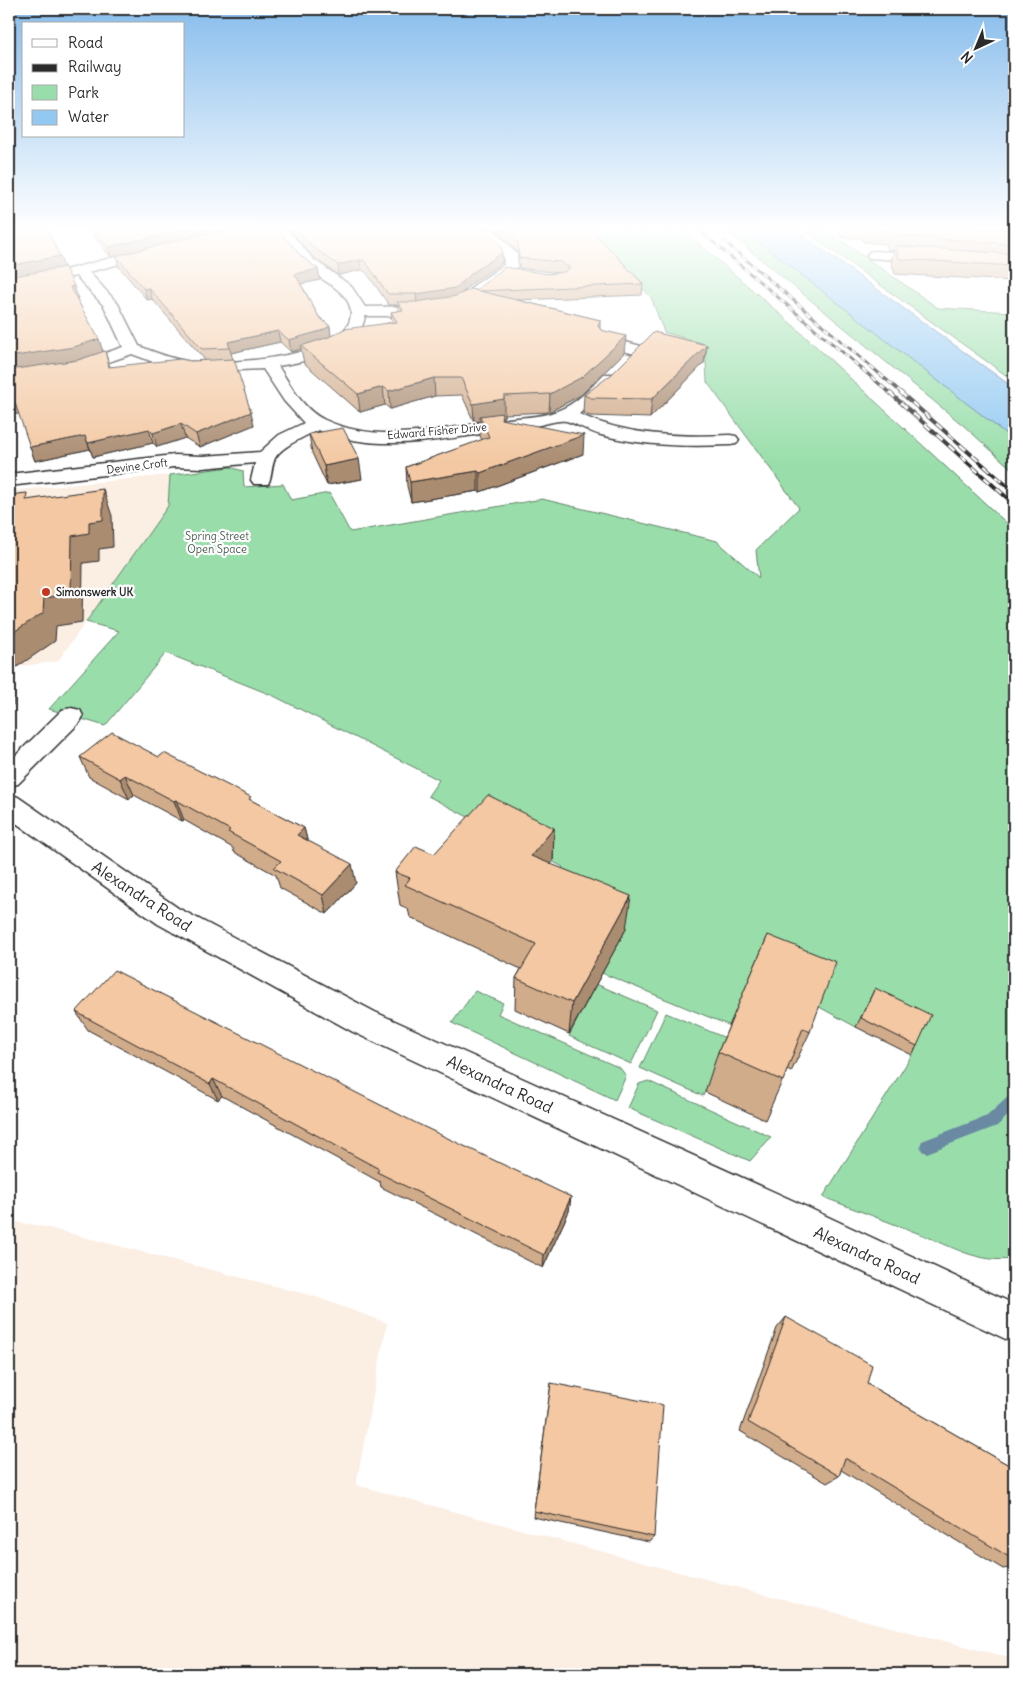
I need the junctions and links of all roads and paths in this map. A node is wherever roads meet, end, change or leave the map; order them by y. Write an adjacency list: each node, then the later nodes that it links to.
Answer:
1 (113, 308): 6 (street)
2 (358, 308): 4 (street)
3 (443, 309): 4 (street)
4 (359, 312): 7 (street)
5 (606, 342): 9 (street, Edward Fisher Drive)
6 (132, 349): 7 (street); 8 (street)
7 (269, 365): 10 (street, Edward Fisher Drive)
8 (9, 378)
9 (565, 414): 10 (street, Edward Fisher Drive); 12 (street)
10 (317, 423): 13 (street)
11 (730, 440): 12 (street)
12 (689, 442): 14 (street)
13 (265, 457): 15 (street, Devine Croft); 16 (street)
14 (695, 461)
15 (9, 480)
16 (262, 480)
17 (71, 716): 18 (street)
18 (9, 777)
19 (9, 804): 20 (street, Alexandra Road)
20 (1014, 1324)

